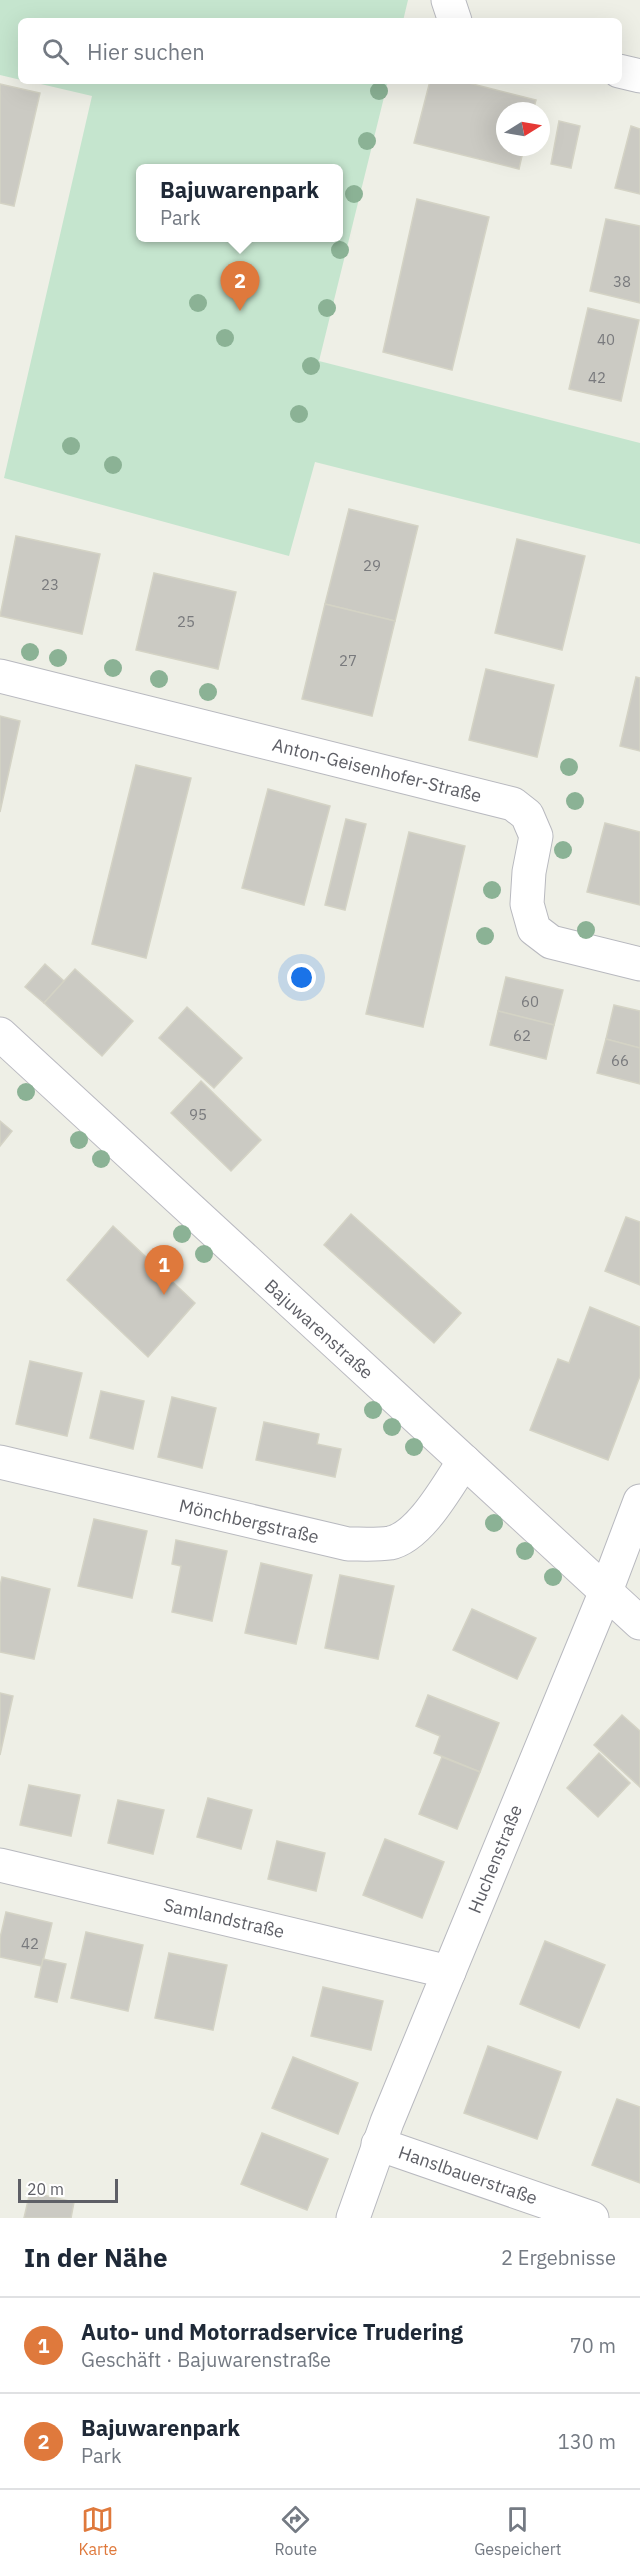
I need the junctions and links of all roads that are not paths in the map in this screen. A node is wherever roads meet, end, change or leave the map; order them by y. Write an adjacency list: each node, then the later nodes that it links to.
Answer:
1 (448, 0): 2 (street)
2 (454, 18)
3 (622, 72): 4 (street)
4 (640, 76)
5 (0, 676): 6 (street, Anton-Geisenhofer-Straße)
6 (640, 964)
7 (0, 1034): 8 (street, Bajuwarenstraße)
8 (464, 1461): 9 (street, Mönchbergstraße); 11 (street, Bajuwarenstraße)
9 (0, 1462)
10 (640, 1501): 11 (street, Huchenstraße)
11 (606, 1591): 12 (street, Bajuwarenstraße); 14 (street, Huchenstraße)
12 (640, 1623)
13 (0, 1865): 14 (street, Samlandstraße)
14 (449, 1972): 15 (street, Huchenstraße)
15 (378, 2144): 16 (street, Huchenstraße); 17 (street, Hanslbauerstraße)
16 (353, 2218)
17 (592, 2218)

